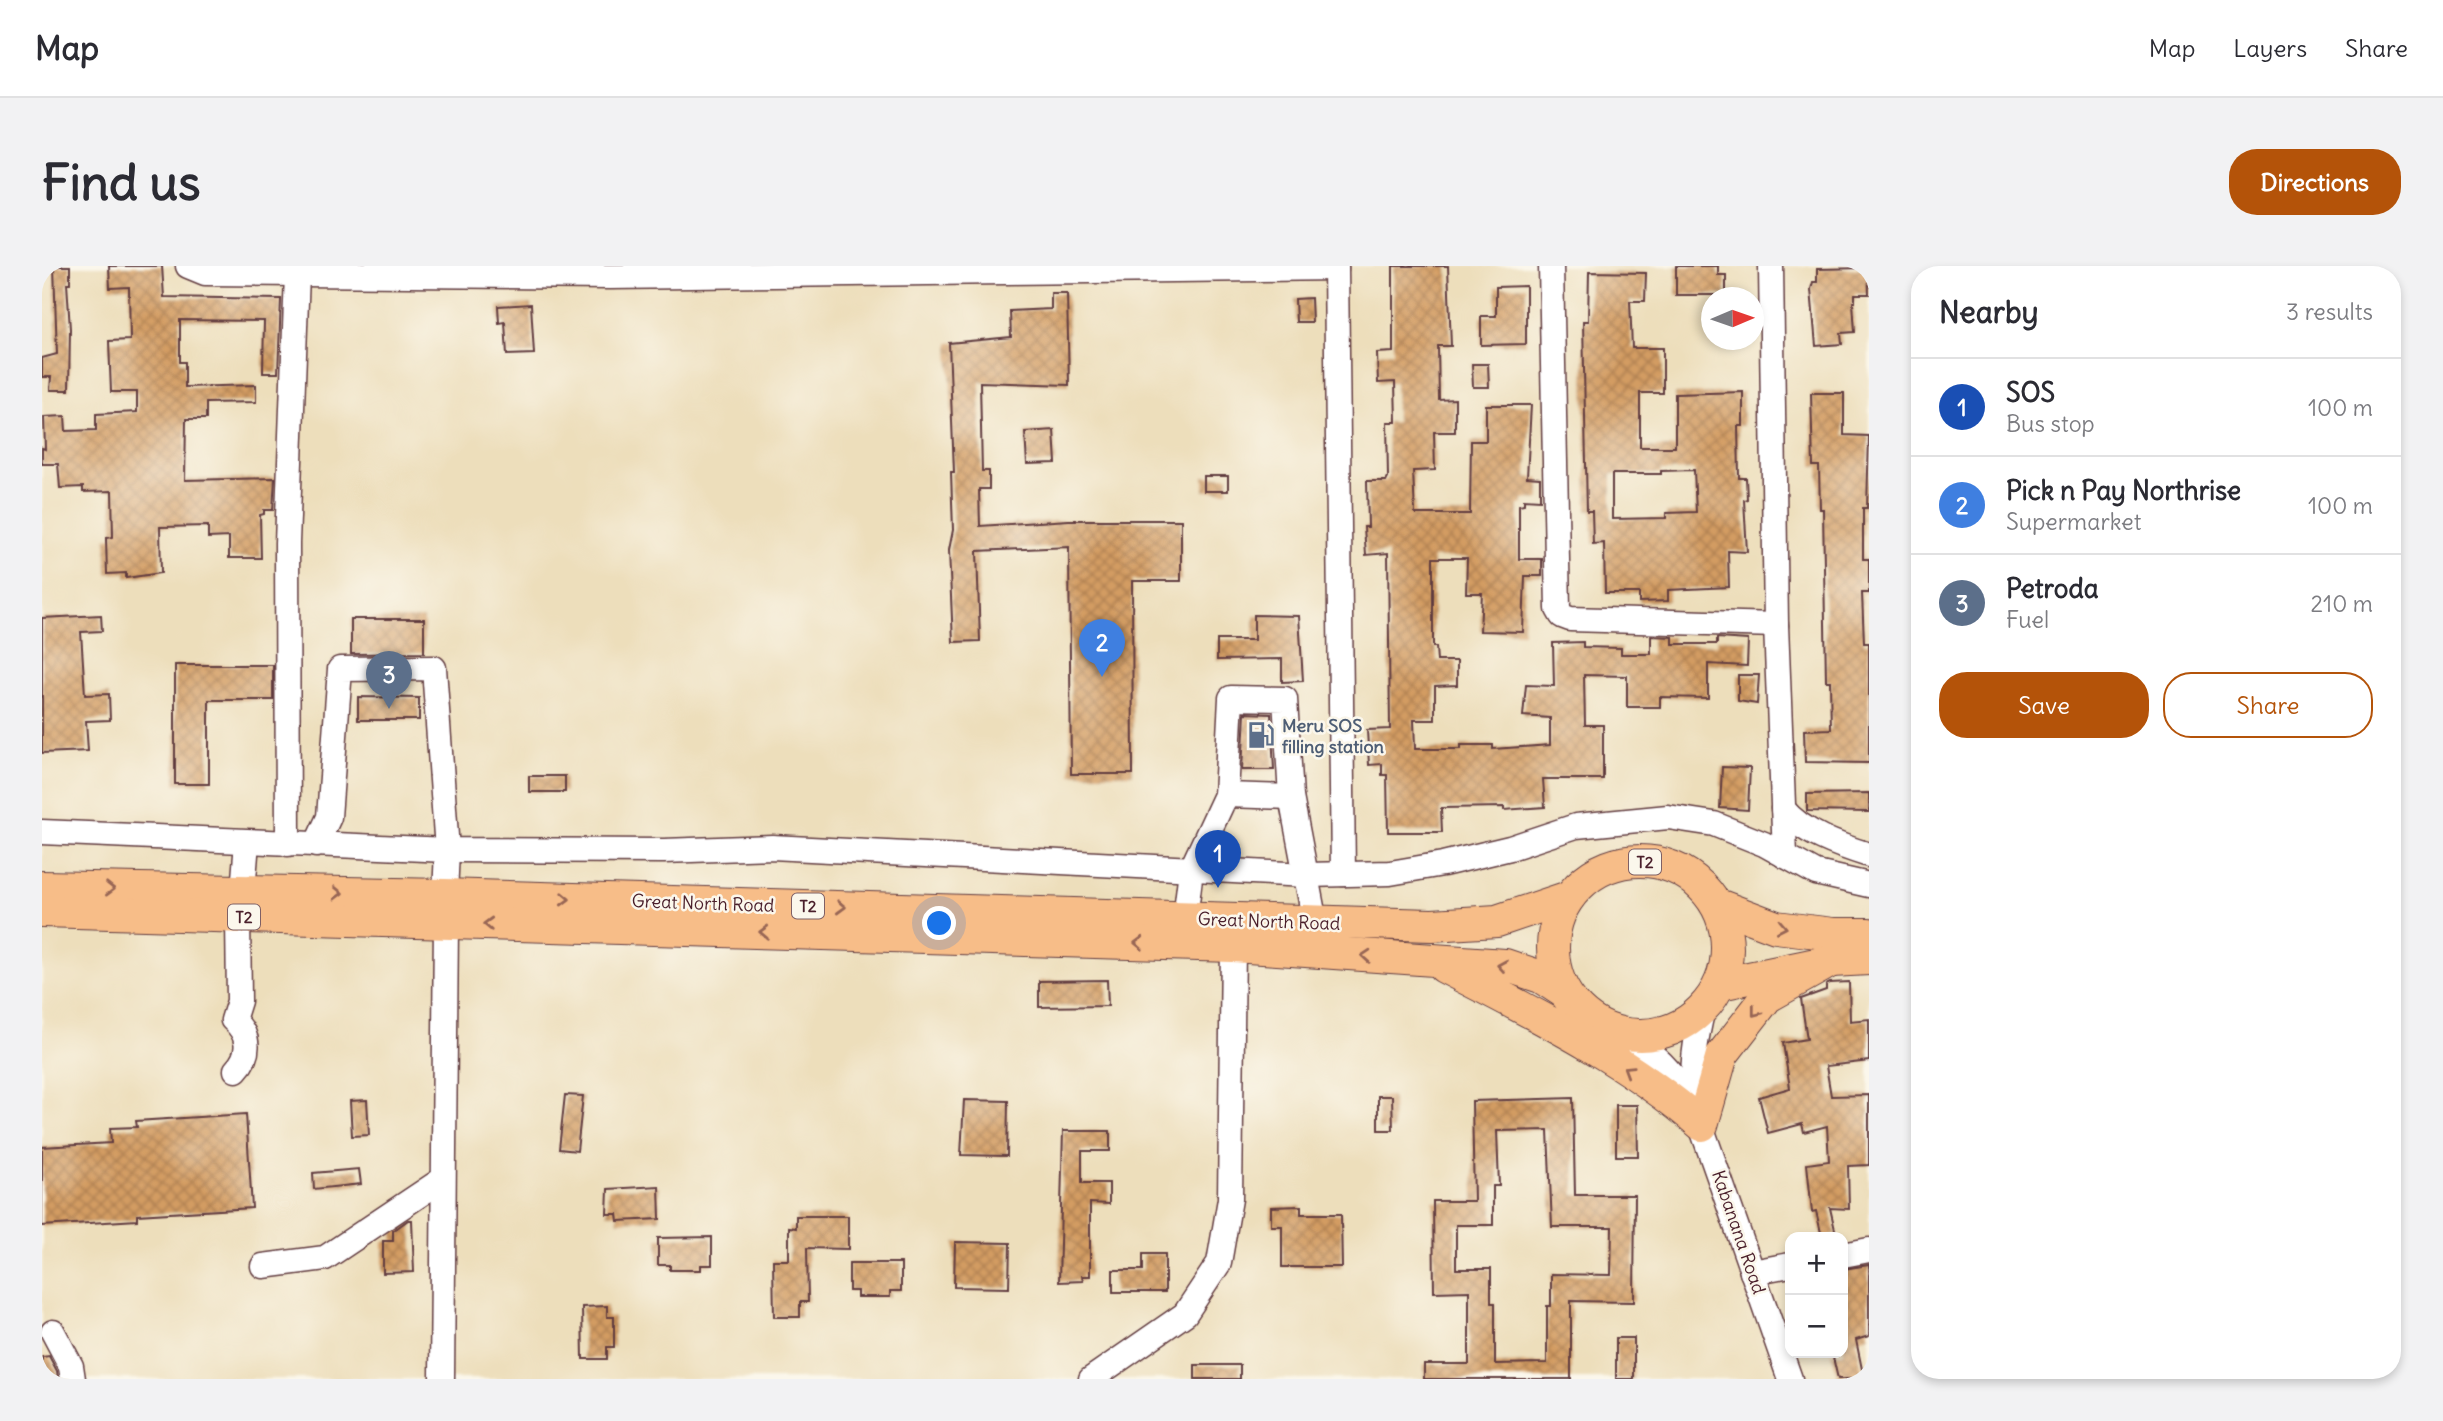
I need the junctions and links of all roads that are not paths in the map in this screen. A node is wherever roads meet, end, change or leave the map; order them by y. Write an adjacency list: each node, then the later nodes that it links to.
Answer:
1 (188, 266): 6 (street)
2 (1551, 266): 7 (street)
3 (1771, 266): 7 (street)
4 (1336, 267): 5 (street); 19 (street)
5 (443, 272): 6 (street)
6 (298, 274): 13 (street)
7 (1776, 625): 10 (street)
8 (1226, 795): 9 (street); 9 (street); 18 (street)
9 (1291, 797): 20 (street)
10 (1783, 808): 16 (street); 17 (street)
11 (42, 832): 12 (street)
12 (247, 842): 13 (street); 24 (street)
13 (288, 844): 14 (street)
14 (316, 845): 15 (street); 15 (street)
15 (447, 850): 18 (street); 26 (street)
16 (1869, 855)
17 (1786, 856): 19 (street); 21 (street)
18 (1191, 870): 20 (street); 28 (street)
19 (1343, 874): 20 (street)
20 (1307, 875): 29 (street)
21 (1869, 885)
22 (42, 887): 24 (main road, Great North Road / T2, one-way to 24)
23 (1569, 897): 25 (main road, T2); 29 (main road, Great North Road / T2); 35 (main road, T2)
24 (241, 904): 26 (main road, Great North Road / T2); 27 (main road, Great North Road / T2); 38 (street)
25 (1718, 905): 30 (main road, T2, one-way to 30); 36 (main road, T2)
26 (445, 909): 28 (main road, Great North Road / T2, one-way to 28); 31 (main road, Great North Road / T2, one-way to 26); 40 (street)
27 (42, 911)
28 (1185, 918): 29 (main road, Great North Road / T2)
29 (1315, 923)
30 (1869, 934)
31 (1233, 946): 33 (main road, Great North Road / T2, one-way to 31); 49 (street)
32 (1869, 959): 34 (main road, T2)
33 (1434, 961): 35 (main road, Great North Road / T2, one-way to 33); 39 (main road, one-way to 33)
34 (1831, 961): 36 (main road, T2); 39 (main road, one-way to 39)
35 (1564, 992): 37 (main road, T2)
36 (1712, 997): 37 (main road, T2); 39 (street)
37 (1619, 1031): 39 (street)
38 (236, 1070)
39 (1698, 1116): 45 (street, Kabanana Road)
40 (443, 1179): 43 (street); 48 (street)
41 (1869, 1250): 42 (street)
42 (1848, 1254)
43 (263, 1266)
44 (1785, 1266): 45 (street)
45 (1752, 1272): 50 (street, Kabanana Road)
46 (53, 1332): 47 (street)
47 (73, 1379)
48 (442, 1379)
49 (1091, 1379)
50 (1790, 1379)

